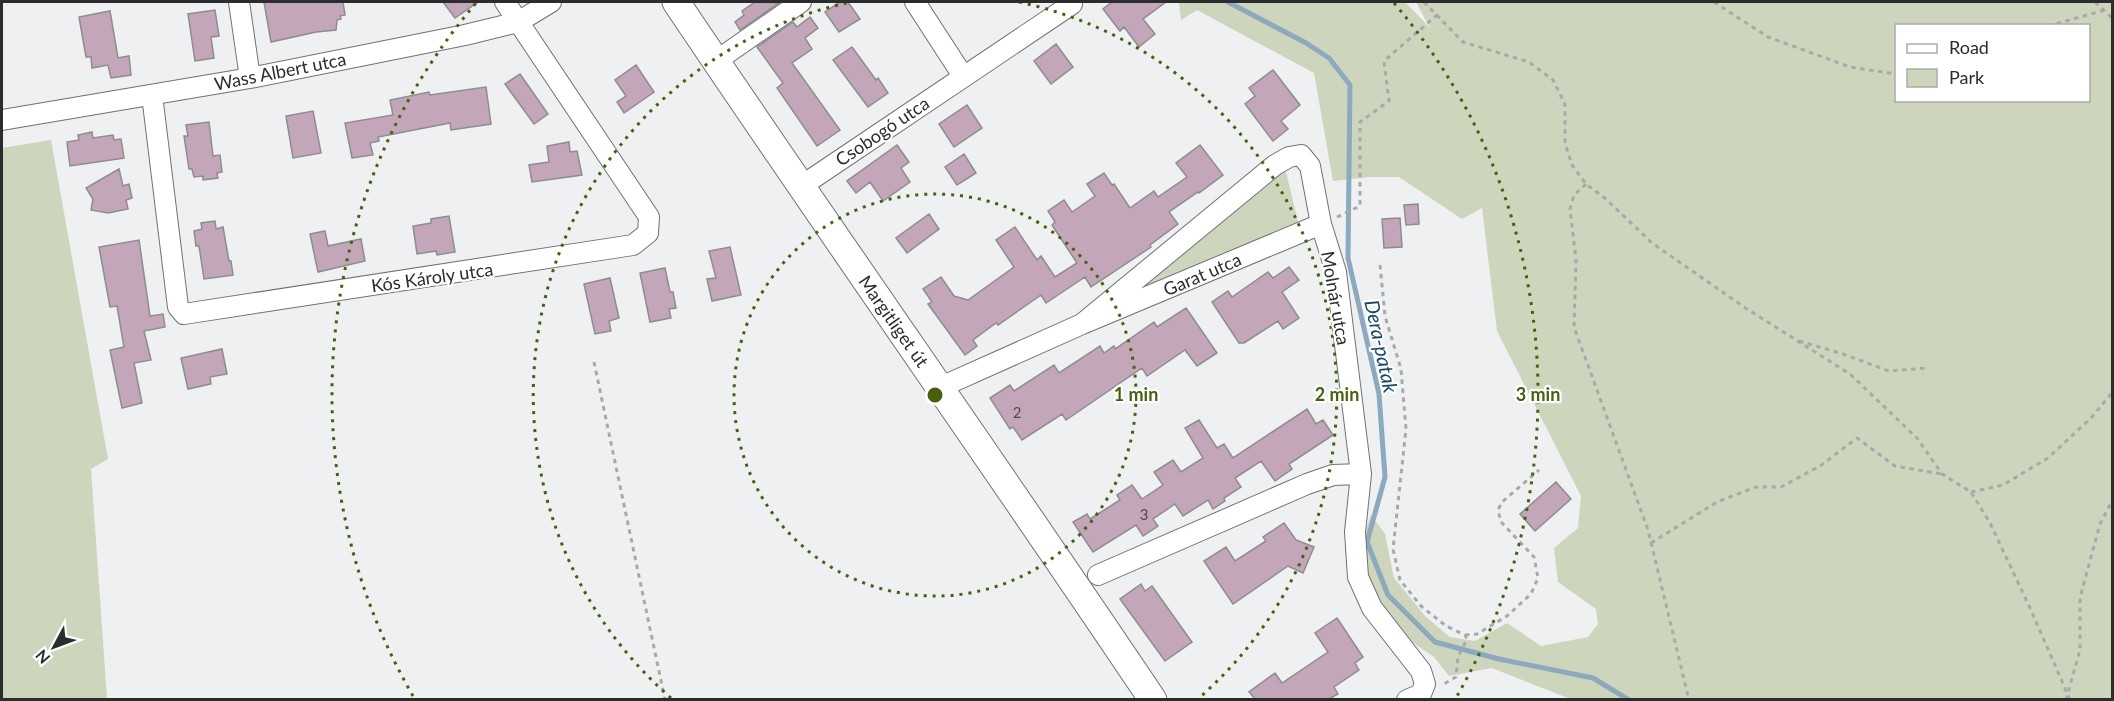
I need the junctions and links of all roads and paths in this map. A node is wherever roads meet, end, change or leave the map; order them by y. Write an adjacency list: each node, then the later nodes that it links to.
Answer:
1 (239, 2): 19 (street)
2 (505, 2): 14 (street)
3 (551, 2): 14 (street, Wass Albert utca)
4 (676, 2): 16 (main road, Margitliget út)
5 (801, 2): 16 (street)
6 (915, 2): 18 (street)
7 (1424, 2): 12 (path)
8 (1714, 2): 17 (path)
9 (2095, 2): 11 (path)
10 (1072, 4): 18 (street, Csobogó utca)
11 (2105, 10): 13 (path); 15 (path)
12 (1437, 15): 23 (path); 25 (path)
13 (2112, 18)
14 (518, 22): 19 (street, Wass Albert utca); 20 (street, Kós Károly utca)
15 (2055, 24)
16 (716, 61): 24 (main road, Margitliget út)
17 (1895, 74)
18 (963, 76): 24 (street, Csobogó utca)
19 (250, 78): 20 (street, Wass Albert utca)
20 (152, 95): 21 (street, Wass Albert utca)
21 (2, 120)
22 (1275, 165): 25 (street, Molnár utca); 27 (street, Garat utca)
23 (1586, 184): 28 (path); 38 (path)
24 (800, 187): 31 (main road, Margitliget út)
25 (1326, 222): 27 (street, Garat utca); 34 (street, Molnár utca)
26 (1380, 265): 40 (path)
27 (1082, 324): 31 (street, Garat utca)
28 (1795, 339): 30 (path); 35 (path)
29 (594, 362): 43 (path)
30 (1928, 368)
31 (941, 387): 44 (main road, Margitliget út)
32 (2112, 393): 36 (path)
33 (1539, 470): 40 (path)
34 (1360, 474): 39 (street); 41 (street, Molnár utca)
35 (1942, 474): 36 (path); 38 (path)
36 (1971, 492): 42 (path)
37 (2112, 501): 42 (path)
38 (1651, 543): 45 (path)
39 (1098, 575)
40 (1466, 635): 41 (path)
41 (1414, 697)
42 (2068, 698)
43 (665, 699)
44 (1153, 699)
45 (1689, 699)

